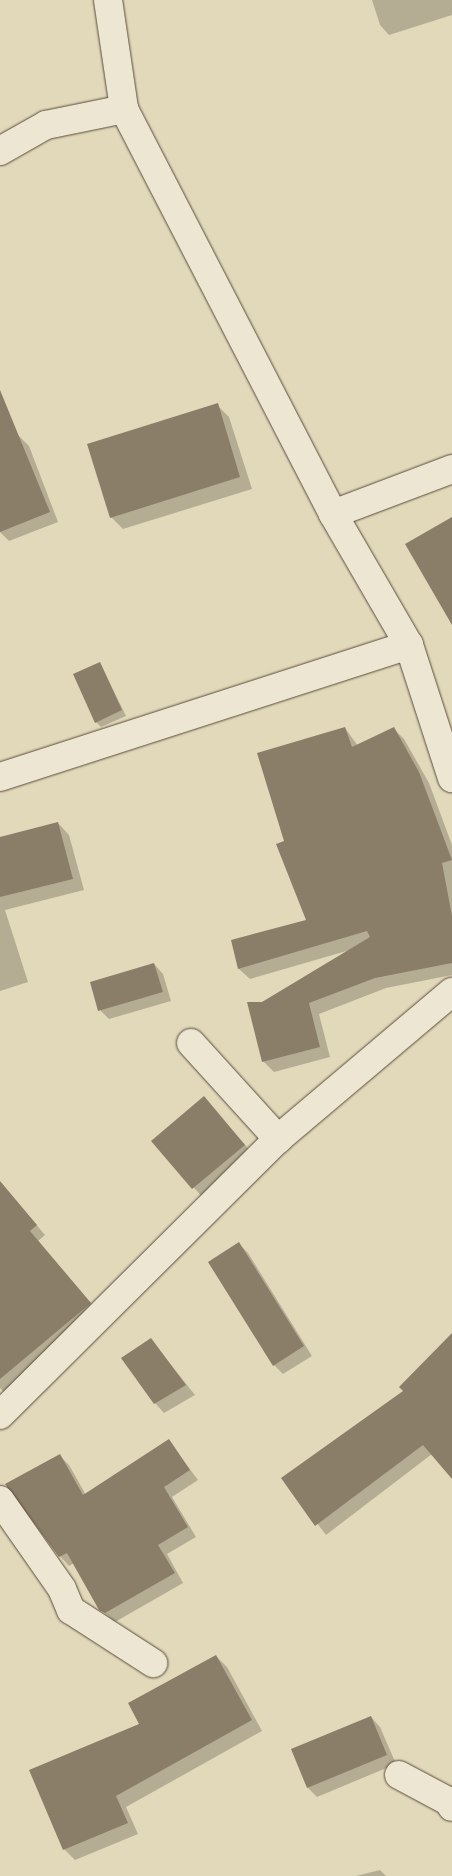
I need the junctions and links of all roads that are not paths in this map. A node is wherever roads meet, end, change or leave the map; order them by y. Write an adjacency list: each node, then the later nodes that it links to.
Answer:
1 (108, 0): 2 (street)
2 (124, 109): 3 (street); 5 (street)
3 (0, 151)
4 (452, 469): 5 (street)
5 (333, 514): 6 (street)
6 (409, 645): 7 (street); 8 (street)
7 (0, 777)
8 (452, 778)
9 (452, 992): 11 (street)
10 (191, 1043): 11 (street)
11 (278, 1139): 12 (street)
12 (1, 1410)
13 (0, 1500): 14 (street)
14 (153, 1663)
15 (399, 1775): 16 (street)
16 (452, 1807)

